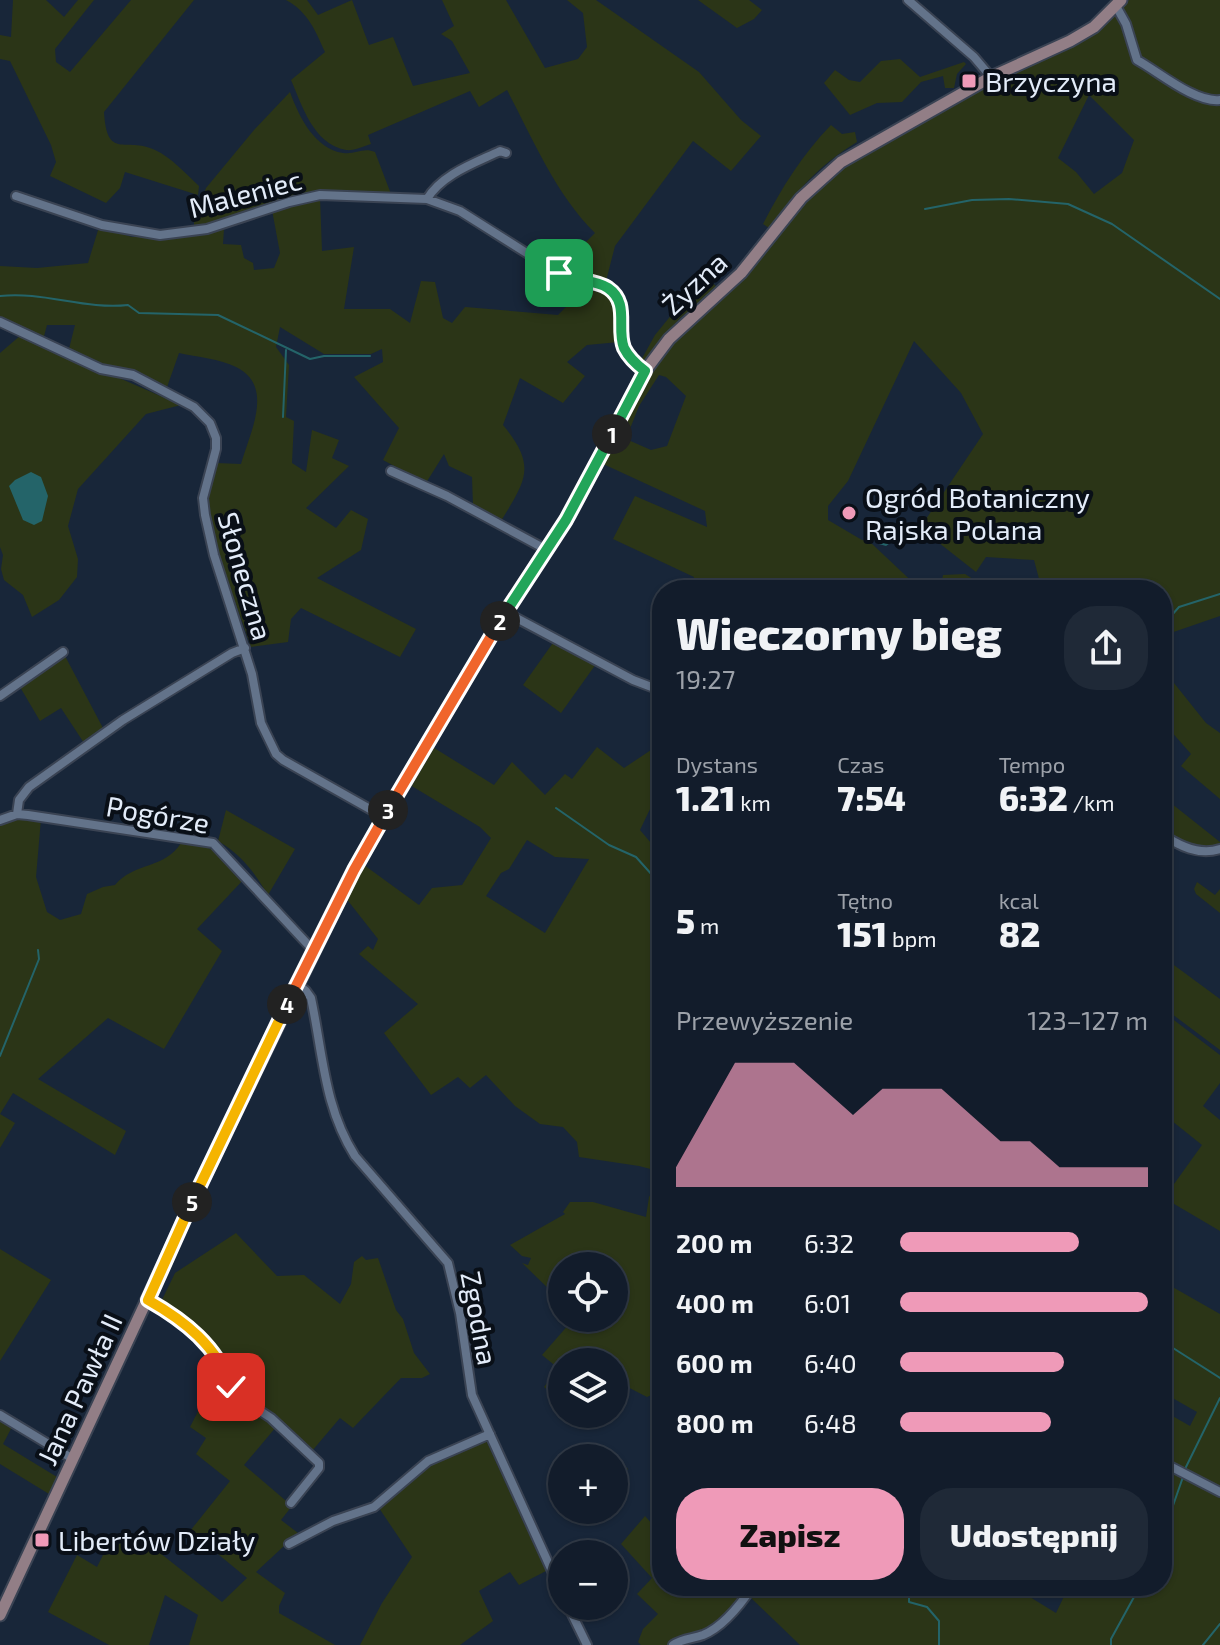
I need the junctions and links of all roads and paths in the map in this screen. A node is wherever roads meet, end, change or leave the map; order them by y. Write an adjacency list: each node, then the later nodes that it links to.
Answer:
1 (908, 0): 3 (street)
2 (1119, 3): 3 (street, Żyzna); 4 (street)
3 (996, 75): 9 (street, Żyzna)
4 (1220, 100)
5 (506, 153): 7 (street)
6 (16, 196): 7 (street, Maleniec)
7 (427, 199): 9 (street, Maleniec)
8 (0, 322): 13 (street, Słoneczna)
9 (645, 371): 11 (street, Żyzna)
10 (391, 471): 11 (street)
11 (547, 550): 12 (street, Żyzna)
12 (505, 612): 15 (street); 17 (street, Żyzna)
13 (245, 648): 18 (street); 19 (street, Słoneczna)
14 (63, 652): 16 (street)
15 (652, 687)
16 (0, 696)
17 (444, 715): 19 (street, Jana Pawła II)
18 (17, 814): 20 (street, Pogórze); 23 (street, Pogórze)
19 (384, 817): 23 (street, Jana Pawła II)
20 (0, 820)
21 (1172, 841): 22 (street)
22 (1220, 849)
23 (313, 950): 24 (street, Jana Pawła II)
24 (297, 984): 25 (street, Jana Pawła II); 27 (street, Zgodna)
25 (148, 1300): 28 (street, Jana Pawła II); 31 (street)
26 (0, 1415): 28 (street)
27 (490, 1434): 32 (street); 33 (street, Zgodna)
28 (73, 1459): 35 (street, Jana Pawła II)
29 (1172, 1467): 30 (street)
30 (1220, 1492)
31 (291, 1503)
32 (289, 1544)
33 (548, 1562)
34 (745, 1596): 38 (street)
35 (0, 1615)
36 (575, 1620): 37 (street)
37 (587, 1645)
38 (673, 1645)

